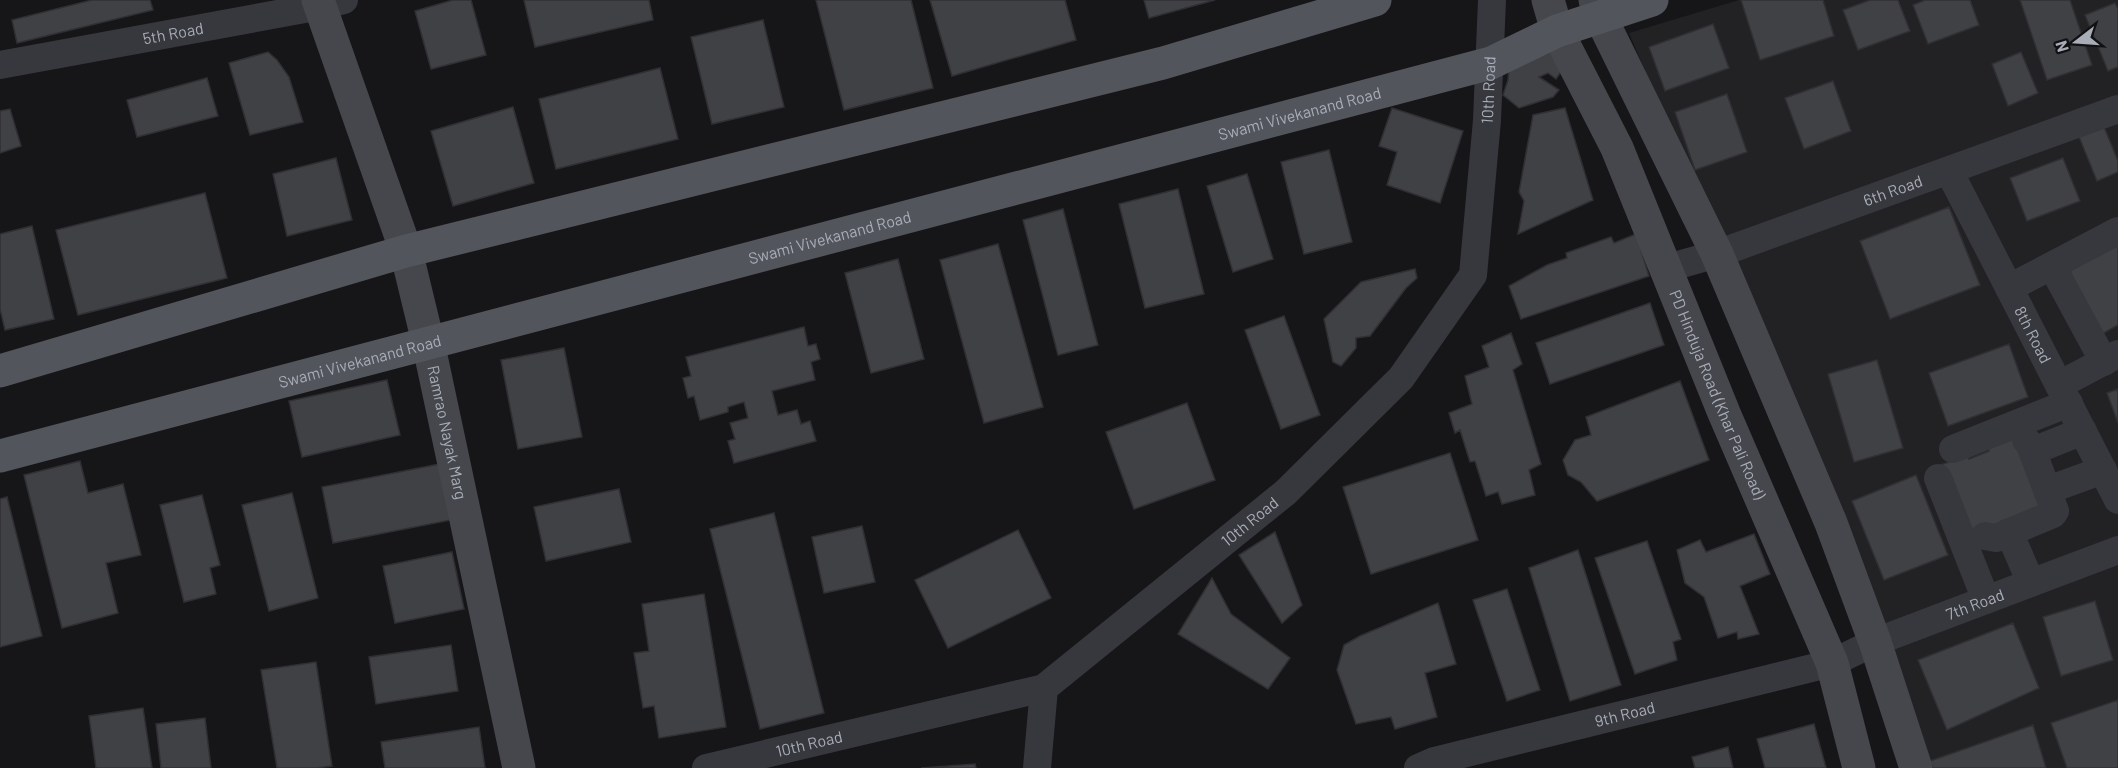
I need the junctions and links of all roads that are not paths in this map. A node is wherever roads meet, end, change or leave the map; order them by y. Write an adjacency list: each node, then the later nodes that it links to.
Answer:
1 (1375, 0): 12 (main road)
2 (1492, 0): 7 (street, 10th Road)
3 (1652, 0): 5 (main road, Swami Vivekanand Road)
4 (328, 2): 8 (street, 5th Road); 12 (street, Ramrao Nayak Marg)
5 (1598, 8): 6 (main road, Swami Vivekanand Road); 13 (street)
6 (1553, 15): 7 (main road, Swami Vivekanand Road); 15 (street, PD Hinduja Road (Khar Pali Road))
7 (1491, 63): 17 (main road, Swami Vivekanand Road); 35 (street, 10th Road)
8 (0, 65)
9 (2118, 109): 10 (street, 6th Road)
10 (1949, 171): 13 (street, 6th Road); 16 (street, 8th Road)
11 (2118, 231): 14 (street)
12 (406, 251): 17 (street, Ramrao Nayak Marg); 19 (main road)
13 (1717, 254): 15 (street, 6th Road); 33 (street)
14 (2052, 266): 16 (street); 18 (street)
15 (1664, 269): 34 (street, PD Hinduja Road (Khar Pali Road))
16 (2009, 288): 20 (street, 8th Road)
17 (428, 342): 24 (main road, Swami Vivekanand Road); 36 (street, Ramrao Nayak Marg)
18 (2111, 358): 20 (street)
19 (0, 371)
20 (2064, 394): 21 (street, 8th Road); 22 (street)
21 (2083, 431): 22 (street); 25 (street, 8th Road)
22 (2018, 438): 23 (street); 27 (street)
23 (1953, 449)
24 (0, 456)
25 (2103, 470): 27 (street); 28 (street, 8th Road)
26 (1938, 478): 29 (street)
27 (2048, 490): 29 (street)
28 (2118, 500)
29 (1981, 531): 31 (street); 32 (street)
30 (2118, 550): 31 (street, 7th Road)
31 (2024, 585): 32 (street, 7th Road)
32 (1986, 600): 33 (street, 7th Road)
33 (1875, 642): 34 (street, 7th Road); 41 (street)
34 (1832, 663): 39 (street, 9th Road); 40 (street, PD Hinduja Road (Khar Pali Road))
35 (1044, 688): 37 (street, 10th Road); 38 (street)
36 (519, 768)
37 (706, 768)
38 (1037, 768)
39 (1418, 768)
40 (1859, 768)
41 (1916, 768)

